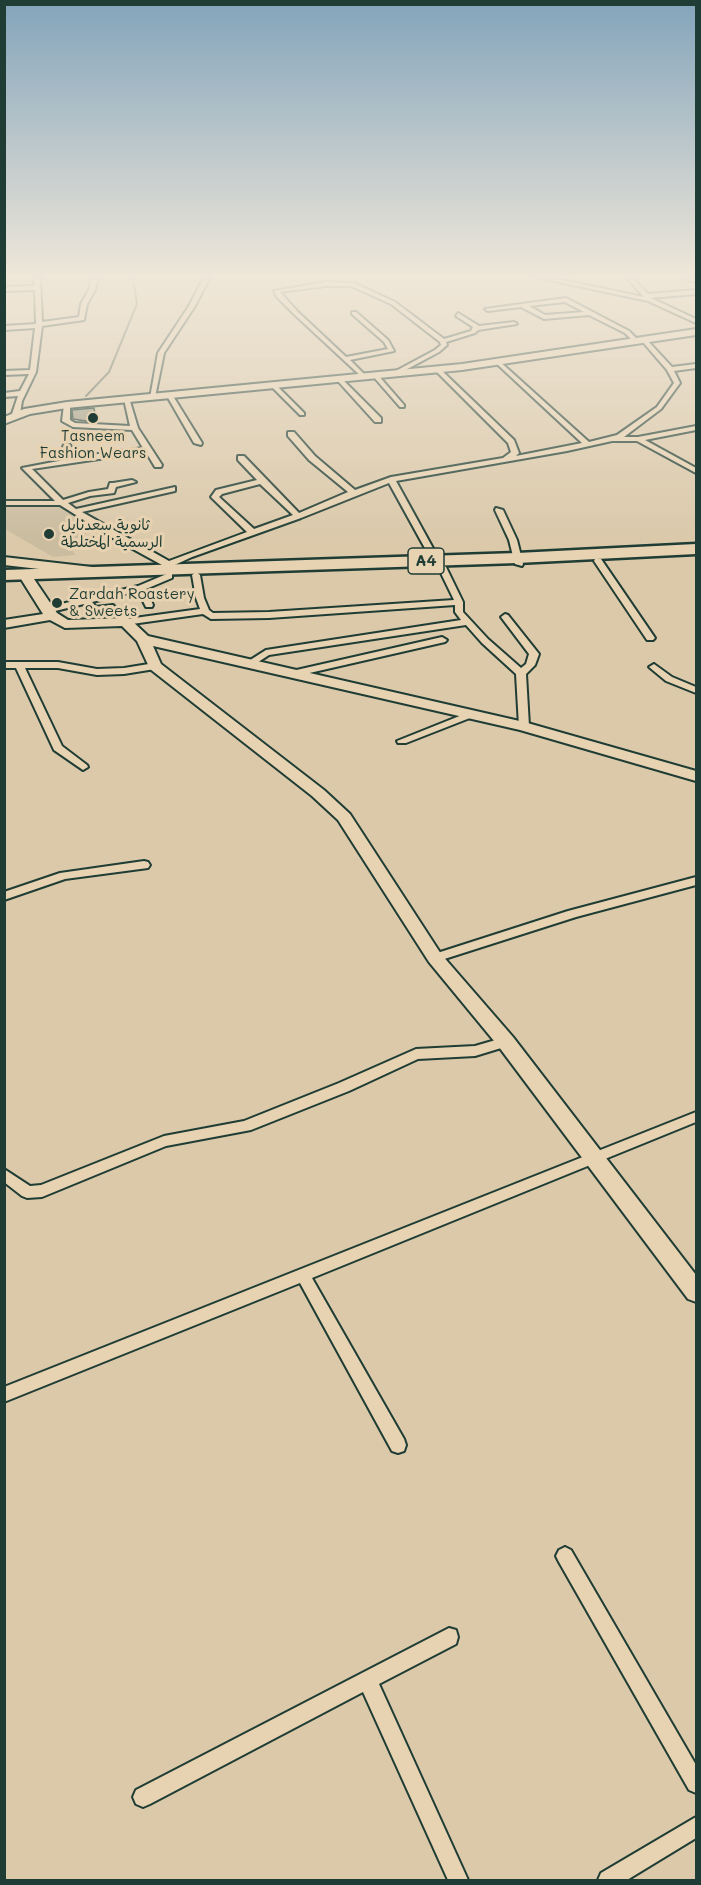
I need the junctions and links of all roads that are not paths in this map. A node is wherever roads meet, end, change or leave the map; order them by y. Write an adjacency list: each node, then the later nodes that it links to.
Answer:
1 (34, 365): 11 (street)
2 (159, 365): 21 (street)
3 (351, 365): 15 (street)
4 (412, 365): 13 (street)
5 (476, 365): 10 (street)
6 (501, 365): 35 (street)
7 (666, 365): 9 (street)
8 (696, 366): 9 (street)
9 (670, 369): 32 (street)
10 (438, 370): 13 (street); 40 (street)
11 (33, 372): 12 (street); 18 (street)
12 (4, 373)
13 (396, 374): 14 (street)
14 (375, 375): 15 (street); 24 (street)
15 (363, 376): 16 (street)
16 (339, 379): 17 (street); 27 (street)
17 (273, 385): 20 (street); 26 (street)
18 (23, 393): 19 (street); 25 (street)
19 (4, 395)
20 (170, 396): 21 (street); 34 (street)
21 (152, 397): 22 (street)
22 (127, 399): 23 (street); 29 (street)
23 (67, 405): 25 (street); 29 (street)
24 (402, 406)
25 (16, 414): 28 (street)
26 (302, 414)
27 (378, 420)
28 (5, 421)
29 (134, 428): 37 (street)
30 (696, 428): 33 (street)
31 (291, 434): 47 (street)
32 (612, 439): 33 (street); 35 (street)
33 (638, 439): 42 (street)
34 (198, 443)
35 (588, 445): 40 (street)
36 (67, 447): 39 (street)
37 (148, 449): 39 (street); 41 (street)
38 (241, 458): 44 (street)
39 (74, 460): 49 (street)
40 (505, 460): 43 (street)
41 (158, 465)
42 (696, 471)
43 (391, 479): 47 (street); 59 (street)
44 (262, 481): 52 (street); 53 (street)
45 (132, 482): 49 (street)
46 (172, 489): 51 (street)
47 (354, 493): 52 (street)
48 (4, 503): 49 (street)
49 (62, 503): 51 (street)
50 (499, 510): 57 (street)
51 (76, 511): 60 (street)
52 (298, 516): 53 (street)
53 (252, 532): 60 (street)
54 (696, 549): 57 (highway, A4)
55 (696, 557): 58 (highway, A4)
56 (4, 561): 61 (street)
57 (518, 561): 58 (highway, A4); 59 (highway, A4)
58 (598, 561): 75 (street)
59 (439, 564): 60 (highway, A4); 62 (highway, A4); 67 (street)
60 (162, 571): 61 (highway, A4); 62 (highway, A4); 64 (highway, A4); 65 (street)
61 (100, 573): 63 (highway, A4)
62 (196, 575): 69 (street)
63 (4, 578): 64 (highway, A4)
64 (27, 579): 70 (street)
65 (141, 588): 66 (street); 68 (street)
66 (86, 601): 70 (street); 72 (street)
67 (459, 602): 69 (street); 73 (street)
68 (149, 605)
69 (205, 611): 72 (street)
70 (50, 613): 72 (street); 74 (street)
71 (505, 616): 83 (street)
72 (124, 622): 76 (street)
73 (467, 622): 79 (street); 83 (street)
74 (4, 624)
75 (650, 638)
76 (143, 639): 79 (street); 81 (street)
77 (442, 640): 84 (street)
78 (4, 664): 80 (street)
79 (249, 664): 84 (street)
80 (19, 665): 81 (street); 89 (street)
81 (155, 666): 94 (street)
82 (654, 667): 85 (street)
83 (522, 673): 87 (street)
84 (292, 674): 86 (street)
85 (696, 690)
86 (472, 714): 87 (street); 88 (street)
87 (524, 726): 90 (street)
88 (402, 741)
89 (83, 767)
90 (696, 776)
91 (144, 865): 93 (street)
92 (696, 881): 94 (street)
93 (4, 896)
94 (435, 958): 95 (street)
95 (506, 1042): 97 (street); 98 (street)
96 (696, 1118): 97 (street)
97 (594, 1157): 99 (street); 100 (street)
98 (4, 1174)
99 (303, 1275): 101 (street); 102 (street)
100 (696, 1292)
101 (4, 1395)
102 (398, 1445)
103 (565, 1556): 106 (street)
104 (449, 1636): 105 (street)
105 (367, 1679): 107 (street); 109 (street)
106 (696, 1783)
107 (143, 1797)
108 (696, 1827): 110 (street)
109 (458, 1881)
110 (608, 1881)

